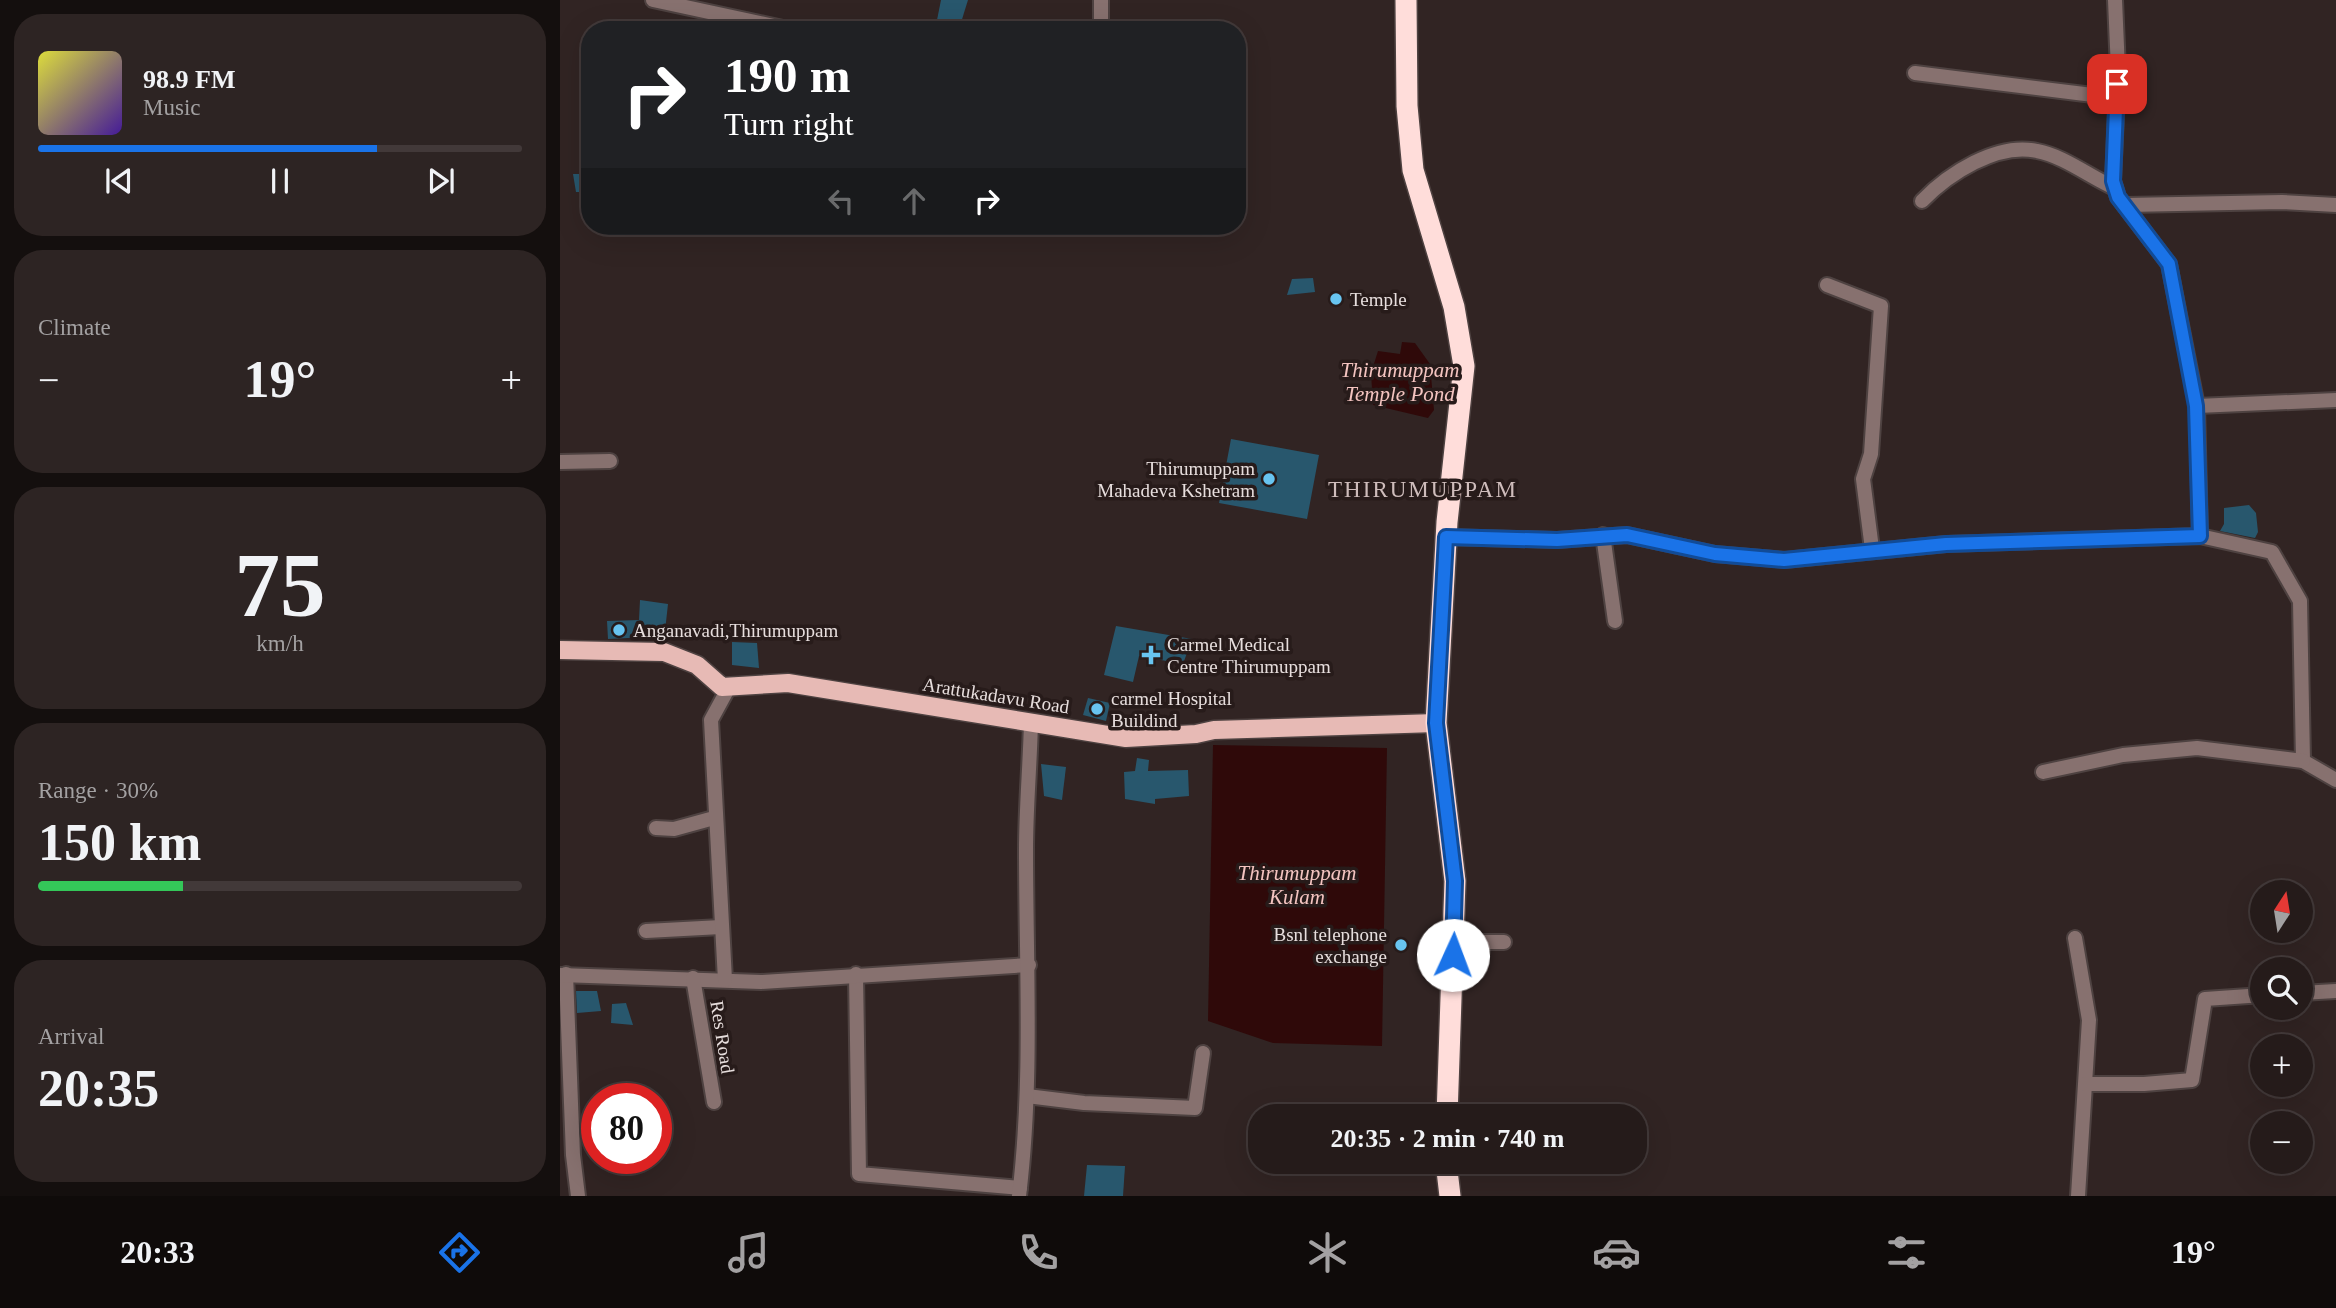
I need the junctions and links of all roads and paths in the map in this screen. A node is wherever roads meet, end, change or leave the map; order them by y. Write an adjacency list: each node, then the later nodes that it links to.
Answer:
1 (653, 0): 5 (street)
2 (1101, 0): 6 (street)
3 (1406, 0): 20 (highway)
4 (2115, 0): 8 (street)
5 (747, 21)
6 (1101, 21)
7 (1915, 73): 8 (street)
8 (2117, 98): 9 (street)
9 (2115, 188): 10 (street); 11 (street)
10 (1922, 201)
11 (2126, 205): 12 (street); 15 (street)
12 (2336, 205)
13 (1827, 285): 21 (street)
14 (2336, 400): 15 (street)
15 (2196, 406): 19 (street)
16 (610, 461): 17 (street)
17 (560, 462)
18 (1603, 535): 20 (street); 21 (street); 22 (street)
19 (2200, 536): 21 (street); 27 (street)
20 (1446, 537): 26 (highway)
21 (1872, 549)
22 (1615, 621)
23 (560, 650): 24 (main road)
24 (729, 687): 25 (main road, Arattukadavu Road); 30 (street)
25 (1031, 722): 26 (main road, Arattukadavu Road); 37 (street)
26 (1436, 723): 34 (highway)
27 (2303, 761): 28 (street); 29 (street)
28 (2043, 772)
29 (2336, 780)
30 (714, 818): 31 (street); 32 (street)
31 (656, 828)
32 (722, 927): 33 (street); 41 (street)
33 (646, 931)
34 (1453, 934): 36 (street); 49 (highway)
35 (2075, 938): 46 (street)
36 (1504, 942)
37 (1029, 965): 38 (street); 47 (street)
38 (856, 974): 41 (street); 52 (street)
39 (563, 975): 40 (street); 50 (street)
40 (693, 978): 41 (street); 48 (street, Res Road)
41 (725, 980)
42 (2336, 992): 43 (street)
43 (2313, 993)
44 (2250, 996): 46 (street)
45 (1203, 1053): 47 (street)
46 (2086, 1084): 55 (street)
47 (1027, 1096): 52 (street)
48 (715, 1102)
49 (1447, 1104)
50 (566, 1117): 53 (street)
51 (1447, 1174): 54 (highway)
52 (1019, 1192)
53 (578, 1196)
54 (1450, 1196)
55 (2078, 1196)

